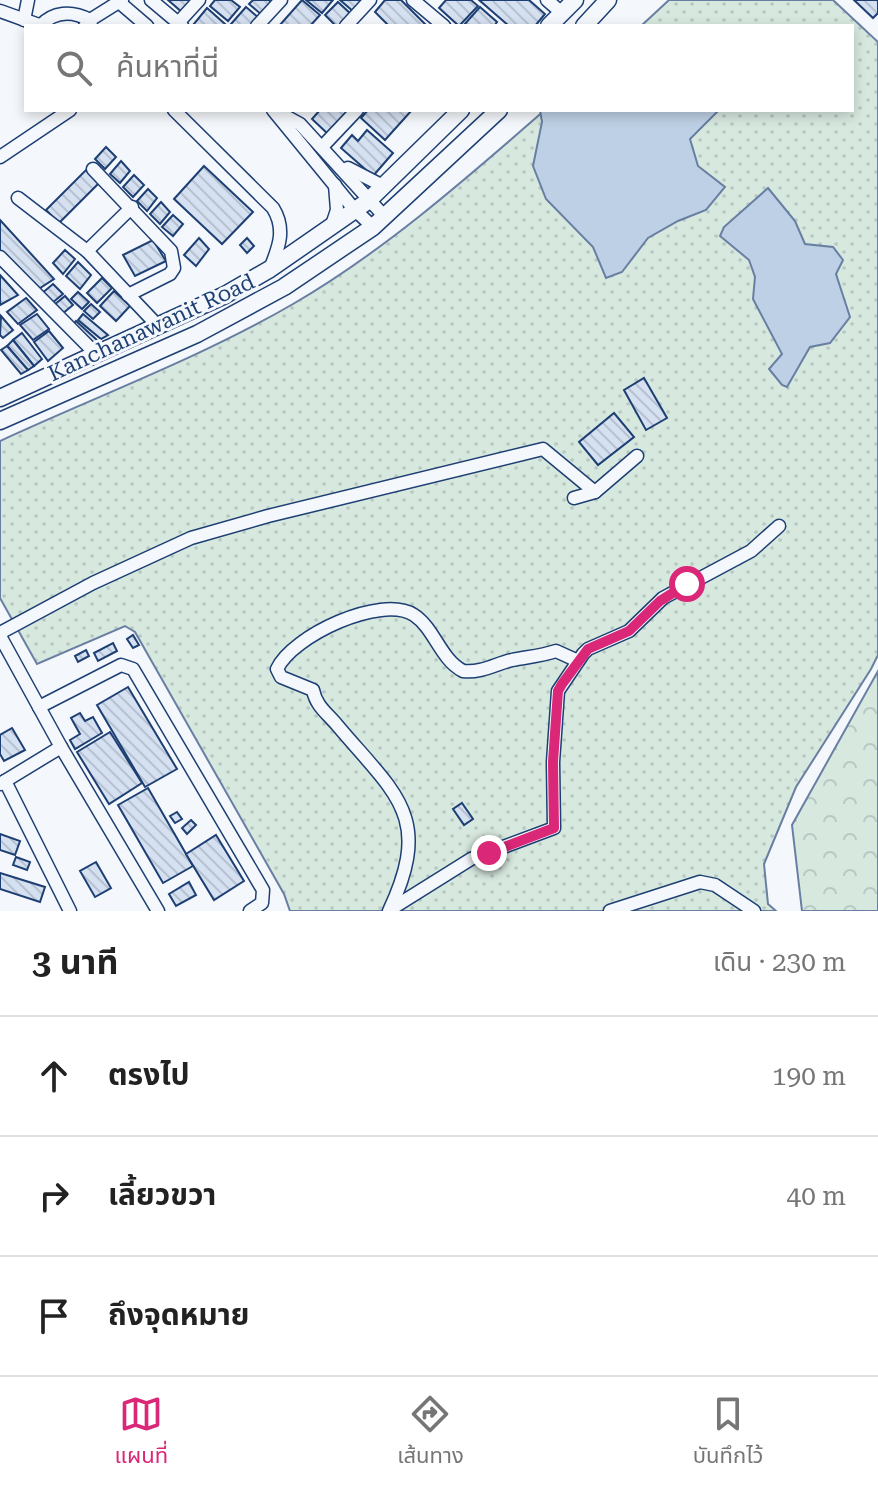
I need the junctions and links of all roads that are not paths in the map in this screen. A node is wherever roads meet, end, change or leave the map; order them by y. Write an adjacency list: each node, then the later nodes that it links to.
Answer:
1 (28, 0): 14 (street)
2 (151, 0): 18 (street)
3 (199, 0): 18 (street)
4 (281, 0): 19 (street)
5 (370, 0): 20 (street)
6 (413, 0): 21 (street)
7 (547, 0): 12 (street)
8 (575, 0): 12 (main road)
9 (608, 0): 23 (main road)
10 (120, 1): 13 (street); 17 (street)
11 (0, 11): 14 (street)
12 (562, 13): 22 (main road)
13 (92, 17): 16 (street)
14 (24, 20): 15 (street)
15 (34, 24)
16 (43, 24)
17 (145, 24)
18 (180, 24)
19 (259, 24)
20 (348, 24)
21 (439, 24)
22 (551, 24)
23 (586, 24)
24 (67, 112): 32 (street)
25 (176, 112): 44 (street)
26 (276, 112): 35 (street)
27 (278, 112): 31 (street)
28 (355, 112): 31 (street)
29 (459, 112): 36 (main road, Kanchanawanit Road)
30 (497, 112): 40 (main road, Kanchanawanit Road)
31 (322, 147): 33 (street)
32 (0, 157)
33 (335, 160): 36 (street); 38 (street)
34 (93, 169): 39 (street)
35 (335, 185): 38 (street); 41 (street)
36 (383, 186): 38 (main road, Kanchanawanit Road)
37 (18, 198): 42 (street)
38 (361, 205): 40 (street); 41 (main road, Kanchanawanit Road)
39 (132, 207): 42 (street); 45 (street)
40 (378, 222): 49 (main road, Kanchanawanit Road)
41 (332, 225): 44 (main road, Kanchanawanit Road)
42 (87, 251): 45 (street)
43 (0, 257): 47 (street)
44 (270, 269): 46 (main road, Kanchanawanit Road)
45 (128, 295): 46 (street)
46 (158, 326): 47 (main road, Kanchanawanit Road)
47 (97, 355): 48 (main road, Kanchanawanit Road)
48 (2, 394)
49 (0, 421)
50 (637, 456): 51 (street)
51 (595, 492): 52 (street); 54 (street)
52 (574, 498)
53 (779, 526): 55 (street)
54 (0, 635): 56 (street)
55 (578, 661): 62 (street); 62 (street)
56 (39, 707): 57 (street); 61 (street)
57 (61, 747): 58 (street); 60 (street)
58 (2, 783): 59 (street)
59 (70, 911)
60 (158, 911)
61 (250, 911)
62 (389, 911)
63 (610, 911): 64 (street)
64 (754, 911)

